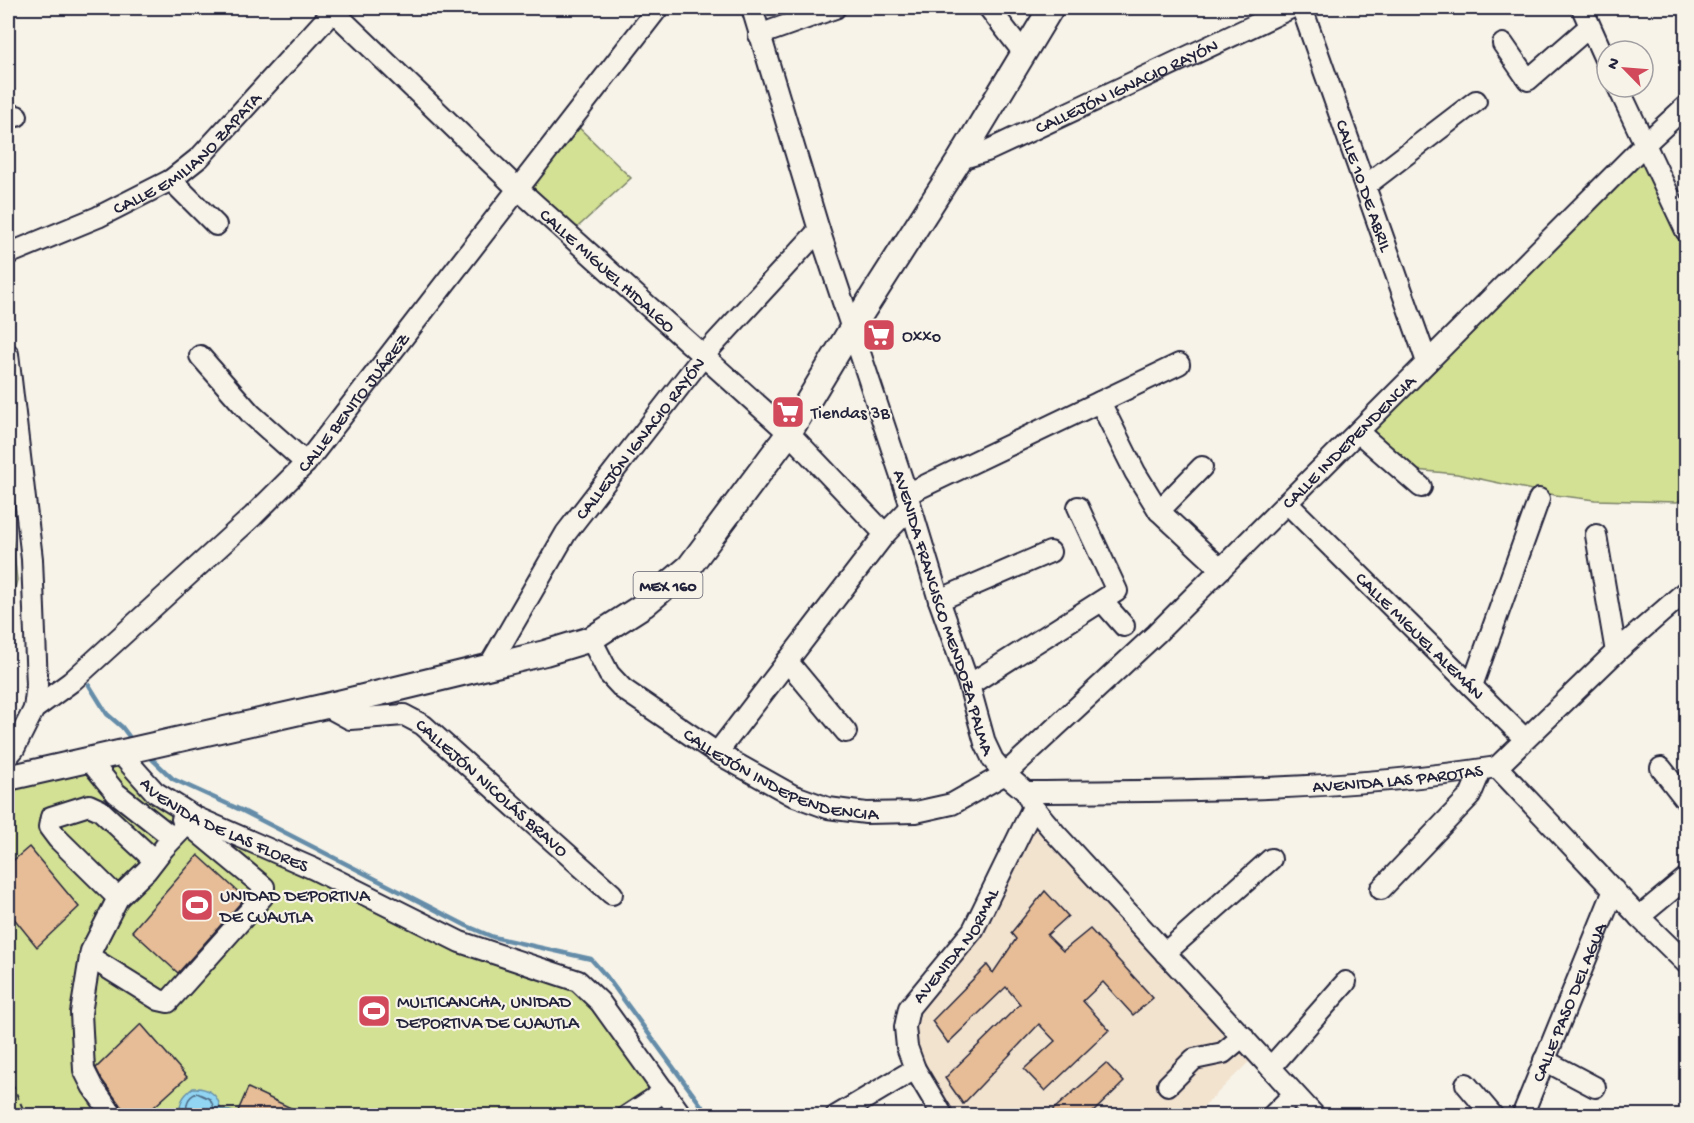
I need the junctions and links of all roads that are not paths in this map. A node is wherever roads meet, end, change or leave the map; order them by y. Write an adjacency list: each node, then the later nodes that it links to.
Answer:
1 (658, 8): 22 (street, CALLE BENITO JUÁREZ)
2 (752, 8): 11 (street, AVENIDA FRANCISCO MENDOZA PALMA)
3 (989, 8): 14 (street)
4 (1051, 8): 14 (main road, MEX 160)
5 (1291, 8): 19 (street, CALLEJÓN IGNACIO RAYÓN)
6 (1302, 8): 21 (street, CALLE 10 DE ABRIL)
7 (1582, 8): 10 (street)
8 (333, 9): 20 (street, CALLE EMILIANO ZAPATA); 22 (street, CALLE MIGUEL HIDALGO)
9 (842, 11): 11 (street)
10 (1589, 27): 12 (street); 13 (street)
11 (759, 35): 24 (street, AVENIDA FRANCISCO MENDOZA PALMA)
12 (1595, 39)
13 (1503, 44)
14 (1023, 52): 19 (main road, MEX 160)
15 (1624, 99): 18 (street)
16 (1476, 101): 21 (street)
17 (1686, 106): 18 (street, CALLE INDEPENDENCIA)
18 (1645, 144): 25 (street); 31 (street, CALLE INDEPENDENCIA)
19 (960, 159): 27 (main road, MEX 160)
20 (171, 180): 23 (street); 26 (street, CALLE EMILIANO ZAPATA)
21 (1365, 186): 31 (street, CALLE 10 DE ABRIL)
22 (518, 189): 29 (street, CALLE MIGUEL HIDALGO); 36 (street, CALLE BENITO JUÁREZ)
23 (216, 225)
24 (819, 230): 27 (street, AVENIDA FRANCISCO MENDOZA PALMA); 29 (street, CALLEJÓN IGNACIO RAYÓN)
25 (1686, 231)
26 (8, 254)
27 (852, 328): 34 (main road, MEX 160); 40 (street, AVENIDA FRANCISCO MENDOZA PALMA)
28 (8, 354): 59 (street)
29 (704, 355): 34 (street, CALLE MIGUEL HIDALGO); 55 (street, CALLEJÓN IGNACIO RAYÓN)
30 (200, 356): 36 (street)
31 (1427, 362): 35 (street, CALLE INDEPENDENCIA)
32 (1179, 364): 33 (street)
33 (1100, 402): 40 (street); 43 (street)
34 (789, 432): 44 (street, CALLE MIGUEL HIDALGO); 52 (main road, MEX 160)
35 (1358, 432): 38 (street); 41 (street, CALLE INDEPENDENCIA)
36 (306, 463): 59 (street, CALLE BENITO JUÁREZ)
37 (1202, 467): 43 (street)
38 (1421, 487)
39 (1539, 499): 57 (street)
40 (909, 500): 44 (street); 49 (street, AVENIDA FRANCISCO MENDOZA PALMA)
41 (1287, 502): 47 (street, CALLE INDEPENDENCIA); 57 (street, CALLE MIGUEL ALEMÁN)
42 (1078, 507): 50 (street)
43 (1159, 511): 47 (street)
44 (885, 534): 54 (street)
45 (1596, 535): 53 (street)
46 (1050, 552): 49 (street)
47 (1221, 569): 67 (street, CALLE INDEPENDENCIA)
48 (1686, 591): 53 (street)
49 (939, 600): 56 (street, AVENIDA FRANCISCO MENDOZA PALMA)
50 (1102, 601): 51 (street); 56 (street)
51 (1124, 626)
52 (591, 639): 55 (main road, MEX 160); 62 (street, CALLEJÓN INDEPENDENCIA)
53 (1616, 652): 61 (street)
54 (787, 661): 60 (street); 62 (street)
55 (489, 666): 58 (main road, MEX 160)
56 (969, 685): 67 (street, AVENIDA FRANCISCO MENDOZA PALMA)
57 (1472, 686): 61 (street, CALLE MIGUEL ALEMÁN)
58 (326, 706): 64 (main road, MEX 160); 78 (street, CALLEJÓN NICOLÁS BRAVO)
59 (34, 709): 63 (street, CALLE BENITO JUÁREZ)
60 (846, 732)
61 (1525, 739): 65 (street)
62 (717, 753): 67 (street, CALLEJÓN INDEPENDENCIA)
63 (8, 756)
64 (106, 757): 68 (main road, MEX 160); 71 (street); 72 (street); 92 (street, AVENIDA DE LAS FLORES)
65 (1489, 768): 69 (street, AVENIDA LAS PAROTAS); 76 (street); 77 (street, AVENIDA LAS PAROTAS)
66 (1661, 768): 70 (street)
67 (1005, 774): 69 (street, AVENIDA FRANCISCO MENDOZA PALMA)
68 (8, 778)
69 (1029, 800): 81 (street, AVENIDA FRANCISCO MENDOZA PALMA); 88 (street, AVENIDA NORMAL)
70 (1686, 800)
71 (187, 824): 72 (street); 82 (street)
72 (173, 838): 74 (street)
73 (1271, 859): 81 (street)
74 (154, 860): 79 (street); 79 (street)
75 (1686, 878): 80 (street)
76 (1382, 889)
77 (1614, 890): 80 (street, AVENIDA LAS PAROTAS); 86 (street, CALLE PASO DEL AGUA)
78 (612, 894)
79 (118, 898): 82 (street)
80 (1640, 917): 83 (street, AVENIDA LAS PAROTAS)
81 (1165, 953): 85 (street, AVENIDA FRANCISCO MENDOZA PALMA)
82 (90, 957): 94 (street)
83 (1686, 963)
84 (1346, 982): 87 (street)
85 (1243, 1036): 87 (street, AVENIDA FRANCISCO MENDOZA PALMA); 90 (street)
86 (1544, 1060): 91 (street); 102 (street, CALLE PASO DEL AGUA)
87 (1270, 1067): 93 (street, AVENIDA FRANCISCO MENDOZA PALMA)
88 (915, 1069): 97 (street); 98 (street, AVENIDA NORMAL)
89 (1466, 1084): 101 (street)
90 (1168, 1085)
91 (1595, 1087)
92 (665, 1091): 95 (street); 96 (street, AVENIDA DE LAS FLORES)
93 (1294, 1094): 99 (street); 100 (street, AVENIDA FRANCISCO MENDOZA PALMA)
94 (113, 1116)
95 (627, 1116)
96 (682, 1116)
97 (836, 1116)
98 (943, 1116)
99 (1272, 1116)
100 (1315, 1116)
101 (1493, 1116)
102 (1522, 1116)

